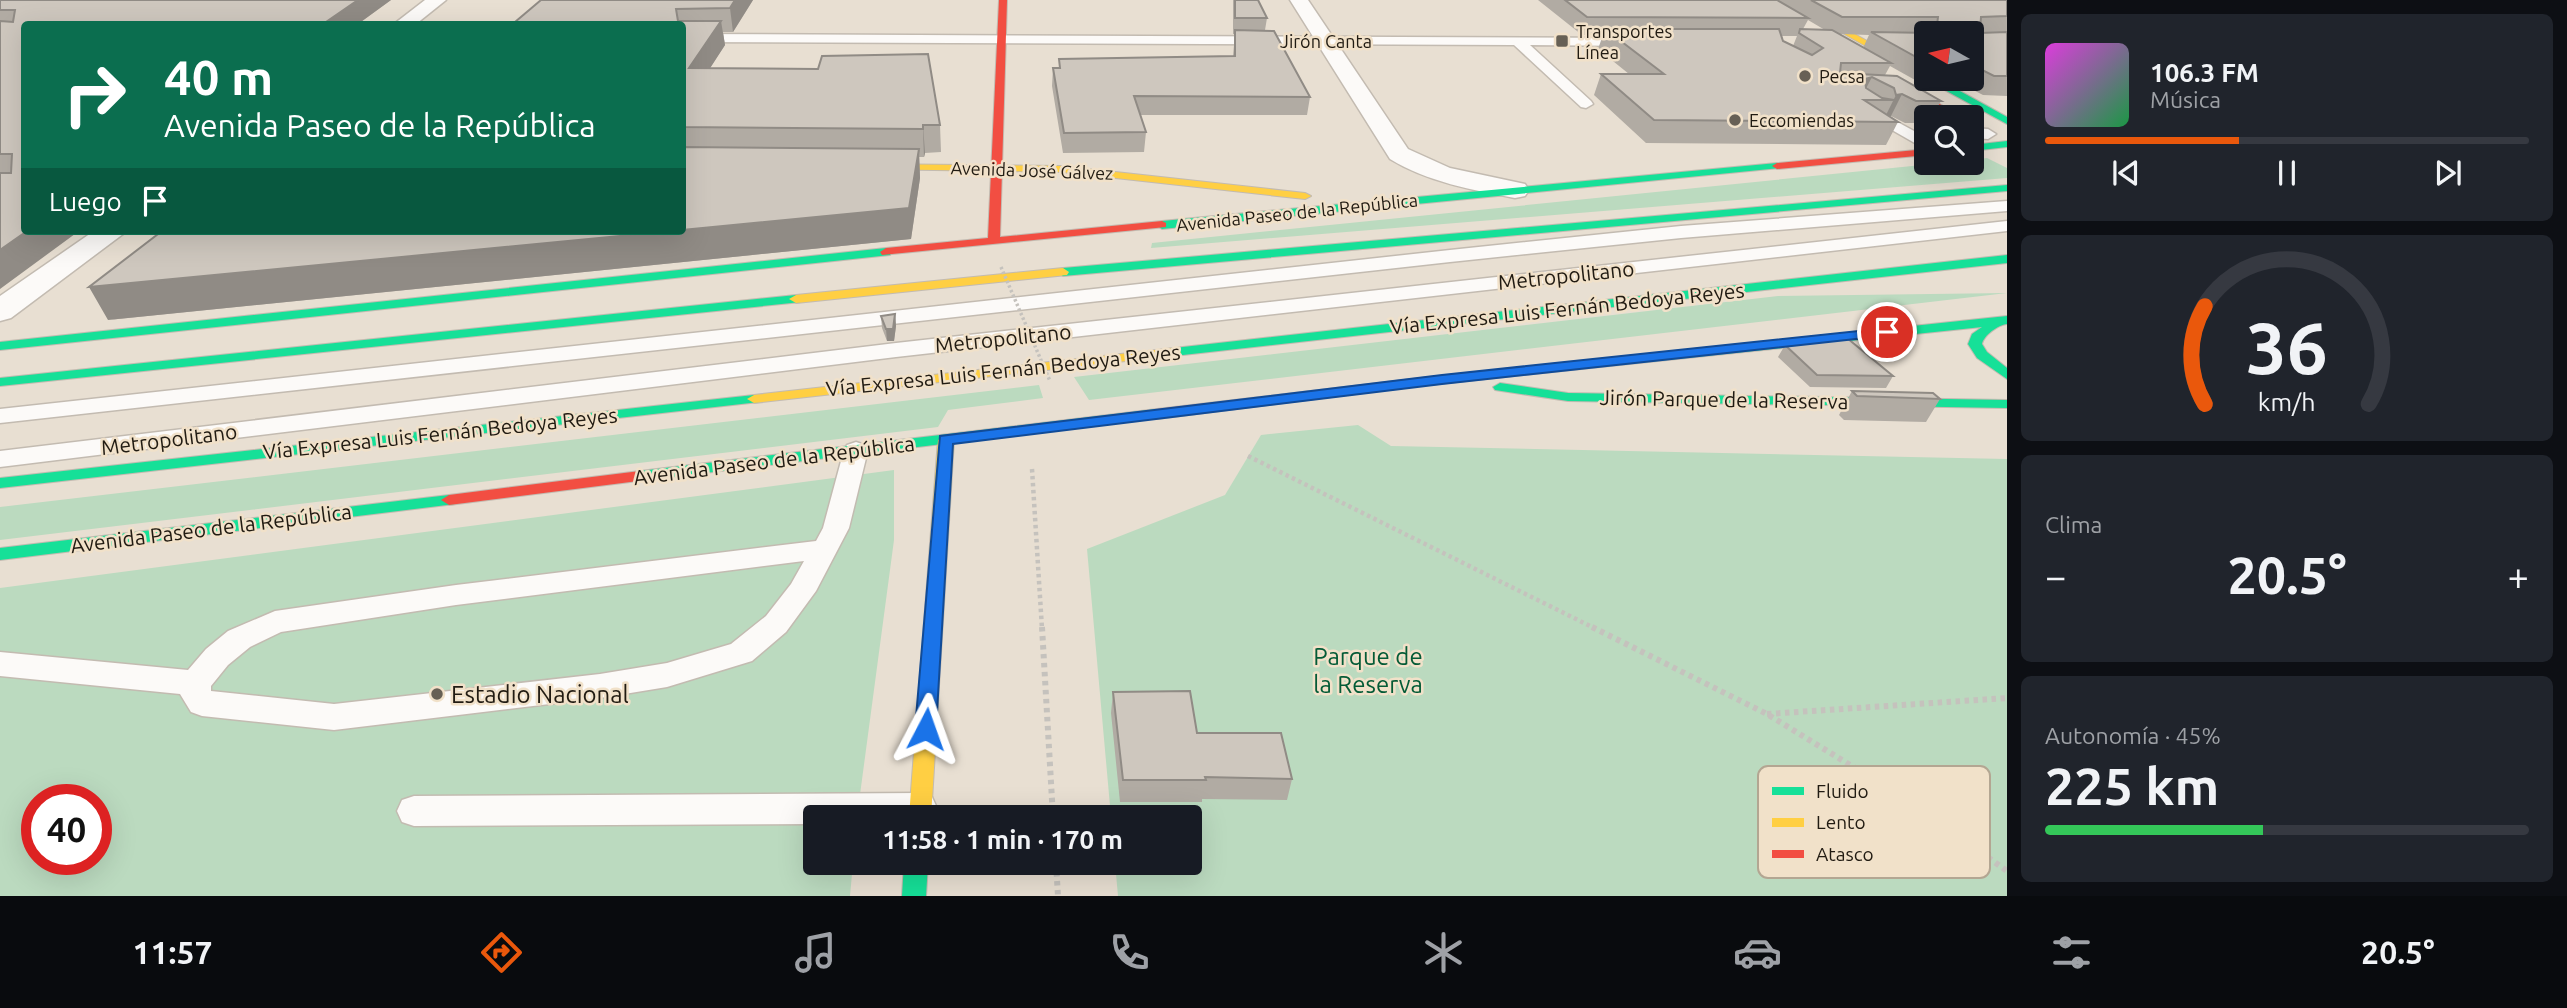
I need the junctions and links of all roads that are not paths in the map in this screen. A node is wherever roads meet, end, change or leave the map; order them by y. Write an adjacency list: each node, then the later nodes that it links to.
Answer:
1 (437, 0): 5 (street)
2 (1003, 0): 7 (main road)
3 (1299, 0): 8 (street)
4 (1788, 0): 12 (main road)
5 (408, 21)
6 (686, 38): 7 (lane, Jirón Canta)
7 (1002, 40): 8 (lane, Jirón Canta); 29 (main road)
8 (1326, 41): 9 (lane, Jirón Canta); 31 (street)
9 (1518, 42): 10 (lane, Jirón Canta); 19 (lane)
10 (1652, 42)
11 (1826, 43): 12 (street)
12 (1866, 43): 13 (street); 14 (main road)
13 (1902, 43)
14 (1914, 70)
15 (1880, 74): 18 (main road)
16 (1875, 91): 18 (lane)
17 (1953, 91): 21 (main road)
18 (1912, 92): 20 (main road)
19 (1586, 104)
20 (1935, 105)
21 (2007, 121)
22 (1914, 127): 24 (lane)
23 (1984, 136): 25 (main road)
24 (1914, 137)
25 (2007, 145): 26 (main road)
26 (1984, 147)
27 (1914, 153): 31 (main road, Avenida Paseo de la República)
28 (846, 166): 29 (main road, Avenida José Gálvez)
29 (995, 166): 32 (main road, Avenida José Gálvez); 36 (main road)
30 (2007, 188): 43 (main road)
31 (1515, 190): 32 (main road, Avenida Paseo de la República)
32 (1380, 205): 36 (main road, Avenida Paseo de la República)
33 (2007, 206): 45 (lane, Metropolitano)
34 (2007, 226): 48 (lane, Metropolitano)
35 (107, 235): 38 (street)
36 (994, 241): 40 (main road, Avenida Paseo de la República)
37 (2007, 261): 49 (main road, Vía Expresa Luis Fernán Bedoya Reyes)
38 (0, 311)
39 (2003, 320): 41 (main road); 42 (main road, Avenida Paseo de la República)
40 (0, 346)
41 (2007, 375)
42 (1442, 379): 44 (main road, Jirón Parque de la Reserva); 46 (main road, Avenida Paseo de la República)
43 (0, 382)
44 (2007, 404)
45 (0, 416)
46 (946, 440): 47 (main road, Avenida Paseo de la República); 54 (main road)
47 (856, 450): 50 (lane); 51 (main road, Avenida Paseo de la República)
48 (0, 459)
49 (0, 483)
50 (825, 549): 53 (lane); 53 (lane)
51 (0, 554)
52 (0, 664): 53 (lane)
53 (195, 683)
54 (920, 805)
55 (414, 811): 56 (lane)
56 (803, 812)
57 (915, 875): 58 (main road)
58 (914, 896)

